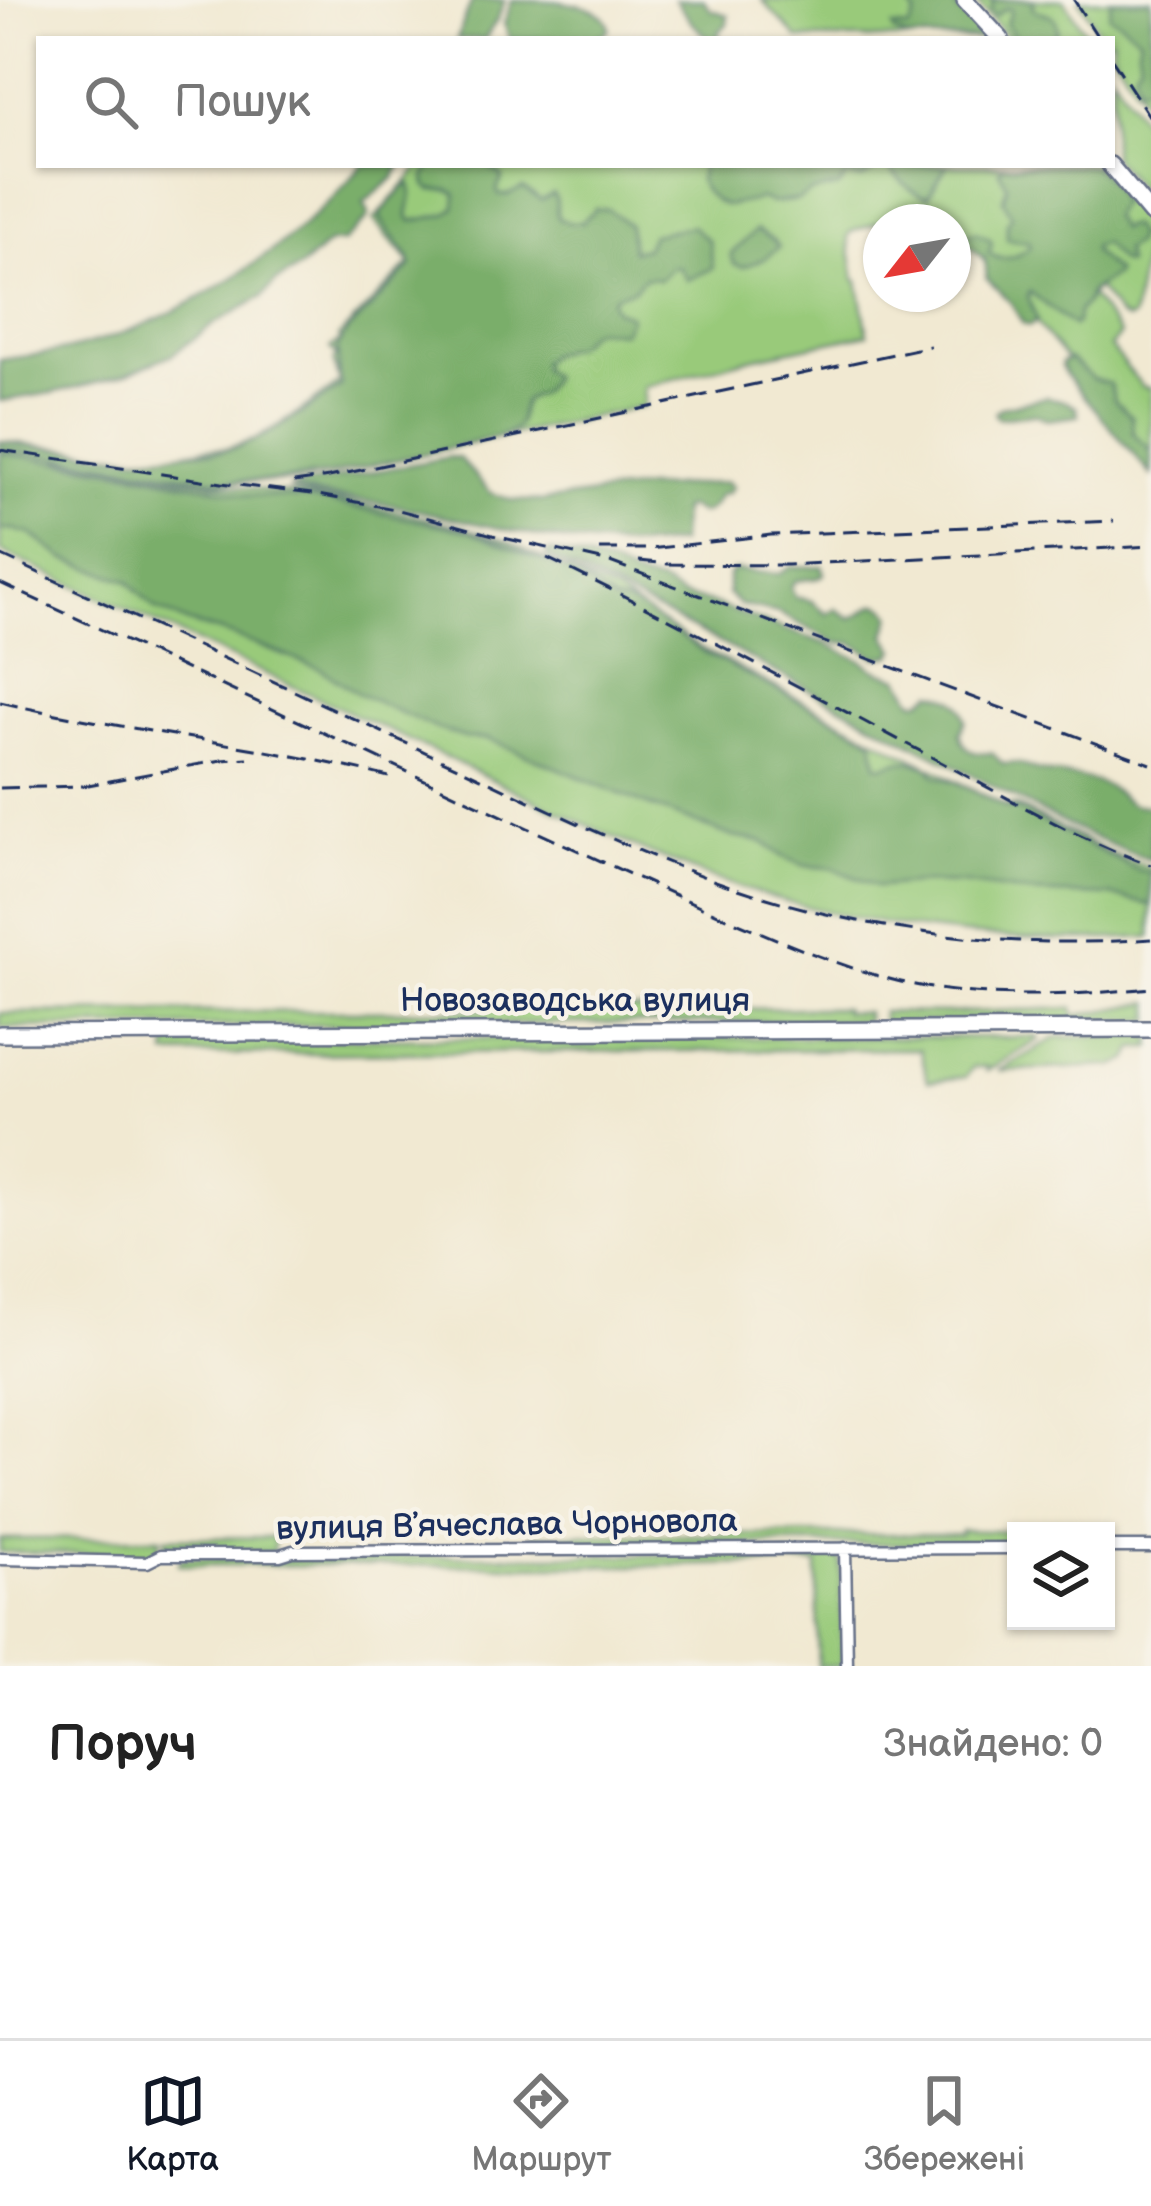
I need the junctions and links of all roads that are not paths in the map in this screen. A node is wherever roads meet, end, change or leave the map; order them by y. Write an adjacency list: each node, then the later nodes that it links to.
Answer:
1 (964, 0): 2 (street)
2 (997, 36)
3 (1113, 168): 4 (street)
4 (1151, 214)
5 (1151, 1029): 6 (street, Новозаводська вулиця)
6 (0, 1034)
7 (1115, 1547): 8 (street)
8 (1151, 1547)
9 (845, 1548): 10 (street, вулиця Вʼячеслава Чорновола); 11 (street, вулиця Вʼячеслава Чорновола); 12 (street)
10 (1007, 1548)
11 (0, 1559)
12 (847, 1666)

